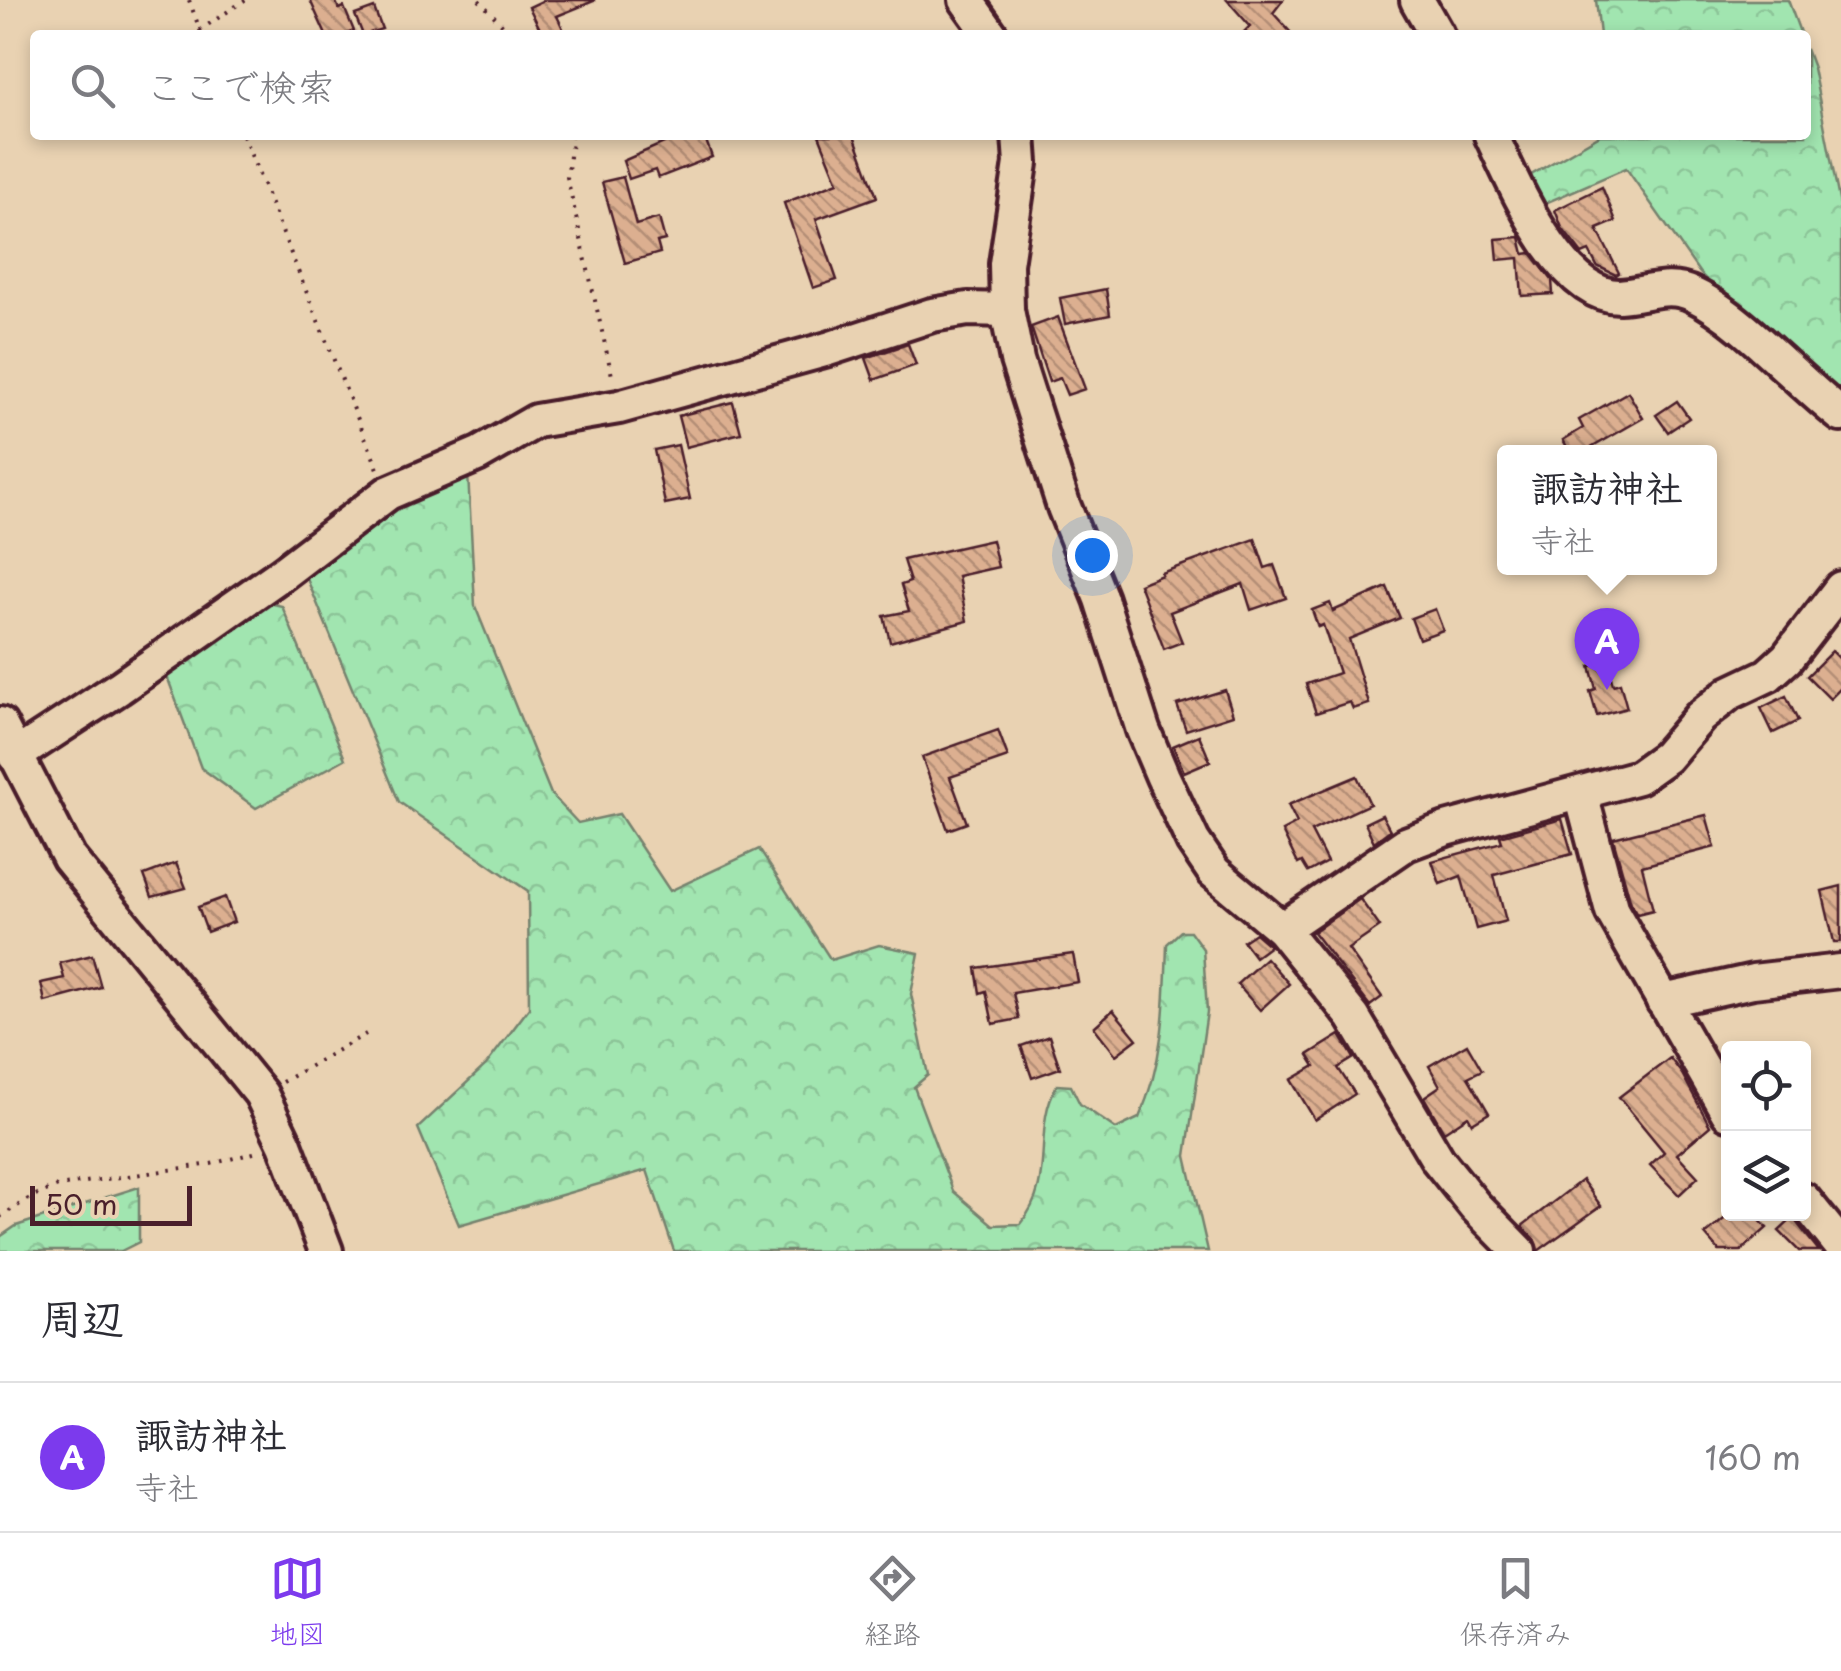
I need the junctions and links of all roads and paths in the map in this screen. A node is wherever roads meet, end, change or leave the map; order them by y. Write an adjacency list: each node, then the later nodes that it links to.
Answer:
1 (189, 0): 6 (path)
2 (245, 0): 7 (path)
3 (479, 0): 8 (path)
4 (966, 0): 9 (street)
5 (1416, 0): 10 (street)
6 (201, 30)
7 (205, 30)
8 (507, 30)
9 (987, 30)
10 (1434, 30)
11 (245, 140): 18 (path)
12 (571, 140): 16 (path)
13 (1019, 140): 15 (street)
14 (1494, 140): 17 (street)
15 (1007, 310): 16 (street); 23 (street)
16 (619, 408): 18 (street)
17 (1841, 415)
18 (388, 494): 21 (street)
19 (1841, 588): 22 (street)
20 (0, 724): 21 (street)
21 (15, 756): 27 (street)
22 (1582, 794): 23 (street); 25 (street)
23 (1282, 929): 34 (street)
24 (1841, 971): 25 (street)
25 (1663, 1001): 28 (street)
26 (366, 1034): 27 (path)
27 (261, 1094): 29 (street)
28 (1721, 1100)
29 (284, 1144): 31 (path); 33 (street)
30 (1811, 1209): 32 (street)
31 (0, 1217)
32 (1841, 1246)
33 (326, 1251)
34 (1519, 1251)

